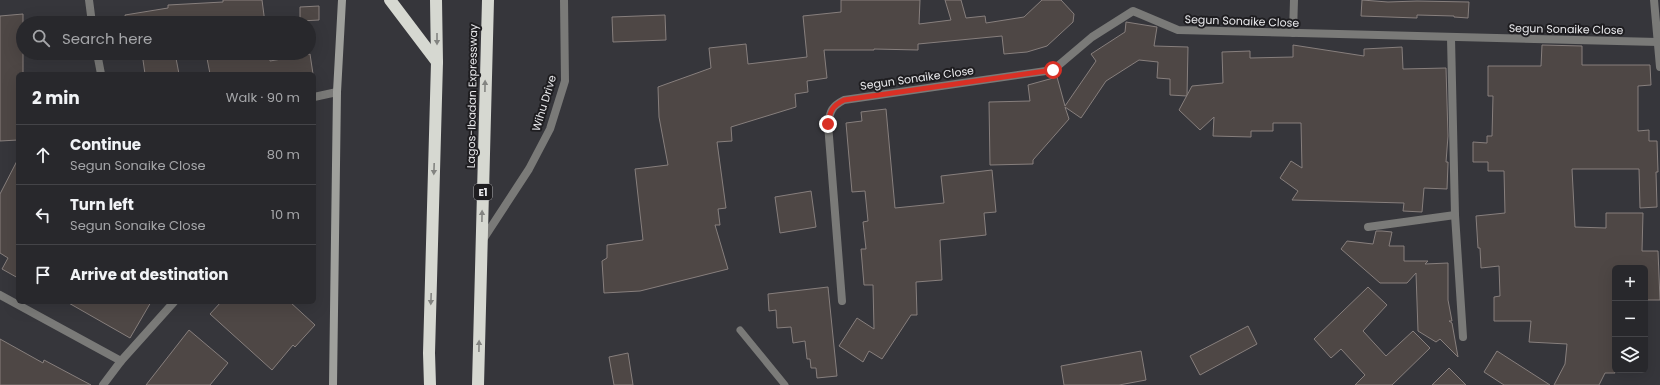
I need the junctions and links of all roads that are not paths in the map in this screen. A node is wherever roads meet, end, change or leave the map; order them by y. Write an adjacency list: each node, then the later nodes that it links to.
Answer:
1 (89, 0): 9 (street)
2 (342, 0): 17 (main road)
3 (390, 0): 14 (highway)
4 (436, 0): 14 (highway, one-way to 14)
5 (488, 0): 21 (highway, Lagos-Ibadan Expressway / E1, one-way to 5)
6 (564, 0): 21 (street, Wihu Drive)
7 (1294, 0): 10 (street)
8 (1654, 0): 12 (street)
9 (91, 16)
10 (1293, 33): 11 (street, Segun Sonaike Close); 23 (street, Segun Sonaike Close)
11 (1451, 38): 12 (street, Segun Sonaike Close); 19 (street)
12 (1658, 42): 15 (street)
13 (98, 60): 16 (street)
14 (437, 62): 32 (highway, one-way to 32)
15 (1660, 66)
16 (101, 72)
17 (337, 92): 18 (street); 31 (main road)
18 (316, 97)
19 (1455, 215): 20 (street); 28 (street)
20 (1368, 227)
21 (482, 242): 33 (highway, Lagos-Ibadan Expressway / E1, one-way to 21)
22 (0, 295): 24 (street)
23 (842, 301)
24 (16, 304)
25 (17, 304): 29 (street)
26 (172, 304): 29 (street)
27 (740, 330): 34 (lane)
28 (1463, 336)
29 (122, 360): 30 (street)
30 (103, 385)
31 (333, 385)
32 (430, 385)
33 (478, 385)
34 (785, 385)

